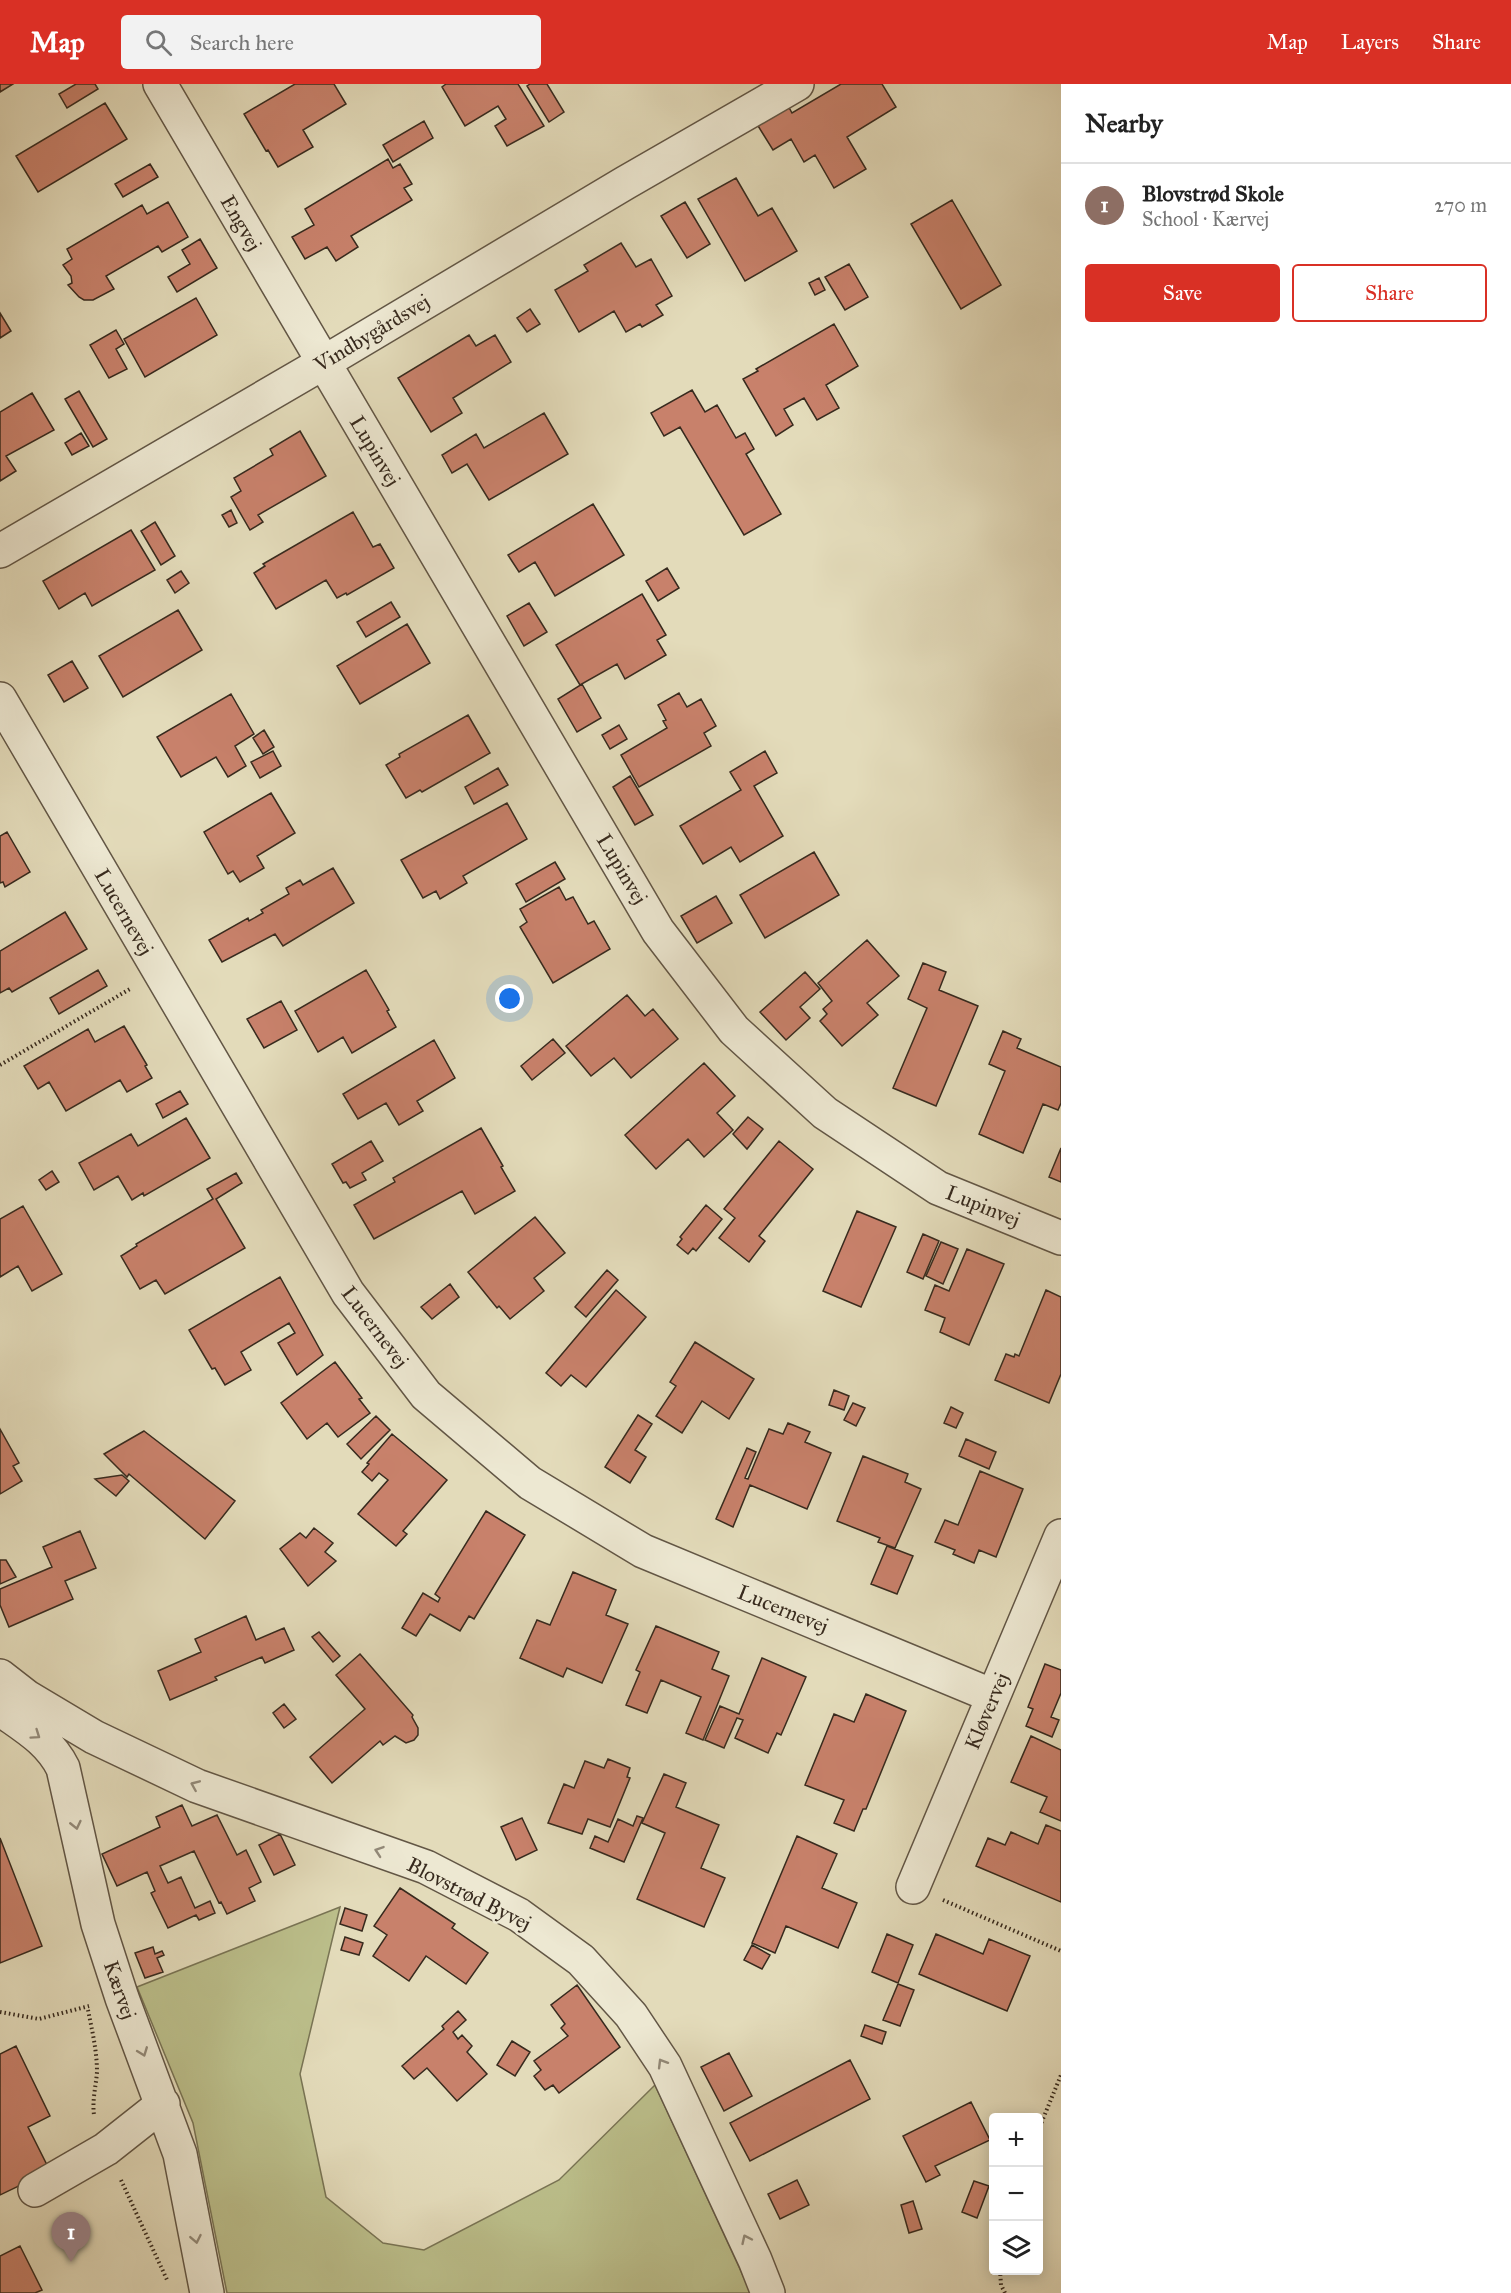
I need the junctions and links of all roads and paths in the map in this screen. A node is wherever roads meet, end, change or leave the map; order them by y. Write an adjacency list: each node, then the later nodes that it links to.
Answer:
1 (160, 84): 3 (street, Engvej)
2 (797, 84): 3 (street, Vindbygårdsvej)
3 (323, 363): 4 (street, Vindbygårdsvej); 8 (street, Lupinvej)
4 (0, 551)
5 (0, 699): 6 (street, Lucernevej)
6 (159, 972): 7 (path); 11 (street, Lucernevej)
7 (0, 1065)
8 (1061, 1238)
9 (1061, 1536): 11 (street, Kløvervej)
10 (0, 1676): 13 (street, Blovstrød Byvej)
11 (993, 1696): 15 (street, Kløvervej)
12 (0, 1709): 14 (street, Kærvej, one-way to 14)
13 (94, 1737): 14 (street); 28 (street, Blovstrød Byvej, one-way to 13)
14 (63, 1768): 21 (street, Kærvej, one-way to 21)
15 (913, 1887): 16 (path)
16 (1061, 1951)
17 (85, 1996): 18 (path)
18 (87, 2007): 19 (path); 23 (path)
19 (0, 2012)
20 (1061, 2075): 22 (path)
21 (163, 2104): 23 (street); 27 (street, Kærvej, one-way to 27)
22 (1043, 2119)
23 (106, 2149): 24 (street); 26 (path)
24 (35, 2190)
25 (1000, 2275): 29 (path)
26 (169, 2283)
27 (207, 2293)
28 (768, 2293)
29 (1005, 2293)

